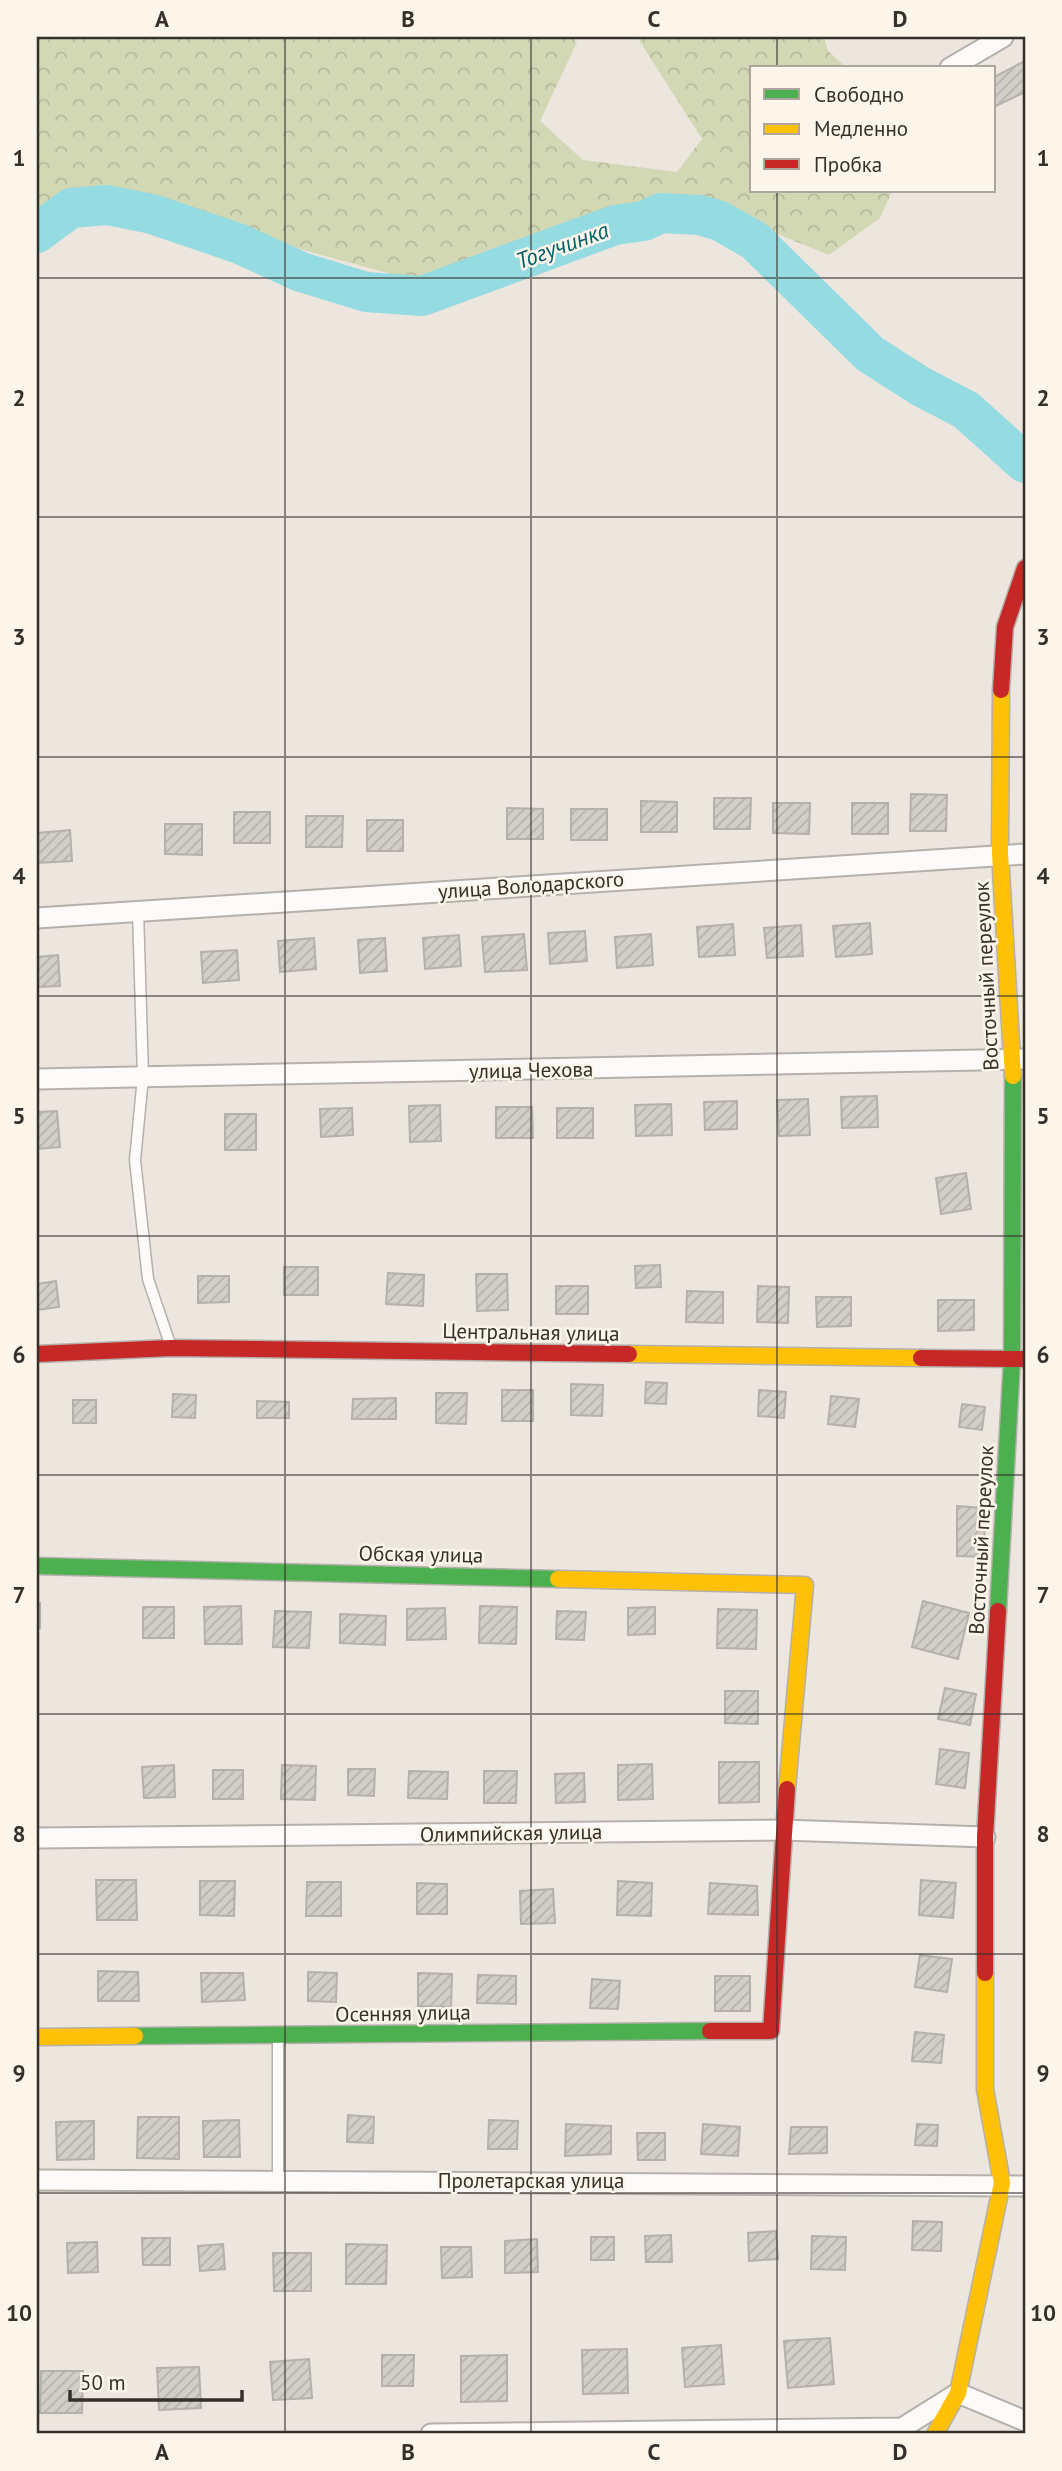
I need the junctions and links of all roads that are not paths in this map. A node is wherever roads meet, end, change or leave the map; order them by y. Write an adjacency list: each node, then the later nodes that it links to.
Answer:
1 (1003, 37): 2 (street)
2 (953, 66)
3 (1025, 568): 4 (street, Восточный переулок)
4 (1000, 853): 5 (street, улица Володарского); 6 (street, улица Володарского); 8 (street, Восточный переулок)
5 (1025, 854)
6 (138, 911): 7 (street, улица Володарского); 9 (lane)
7 (37, 918)
8 (1019, 1059): 9 (street, улица Чехова); 13 (street, Восточный переулок)
9 (143, 1077): 10 (street, улица Чехова); 11 (lane)
10 (37, 1079)
11 (171, 1348): 12 (street, Центральная улица); 13 (street, Центральная улица)
12 (37, 1354)
13 (1019, 1359): 17 (street, Восточный переулок)
14 (37, 1566): 15 (street, Обская улица)
15 (783, 1830): 16 (street, Олимпийская улица); 17 (street, Олимпийская улица); 18 (street, Осенняя улица)
16 (37, 1838)
17 (985, 1838): 22 (street, Восточный переулок)
18 (278, 2035): 19 (street, Осенняя улица); 20 (lane)
19 (37, 2037)
20 (278, 2179): 21 (street, Пролетарская улица); 22 (street, Пролетарская улица)
21 (37, 2180)
22 (1002, 2183): 23 (street, Пролетарская улица); 24 (street, Восточный переулок)
23 (1025, 2186)
24 (958, 2393): 25 (street); 26 (street); 27 (street, Восточный переулок)
25 (1025, 2421)
26 (431, 2434)
27 (935, 2434)

